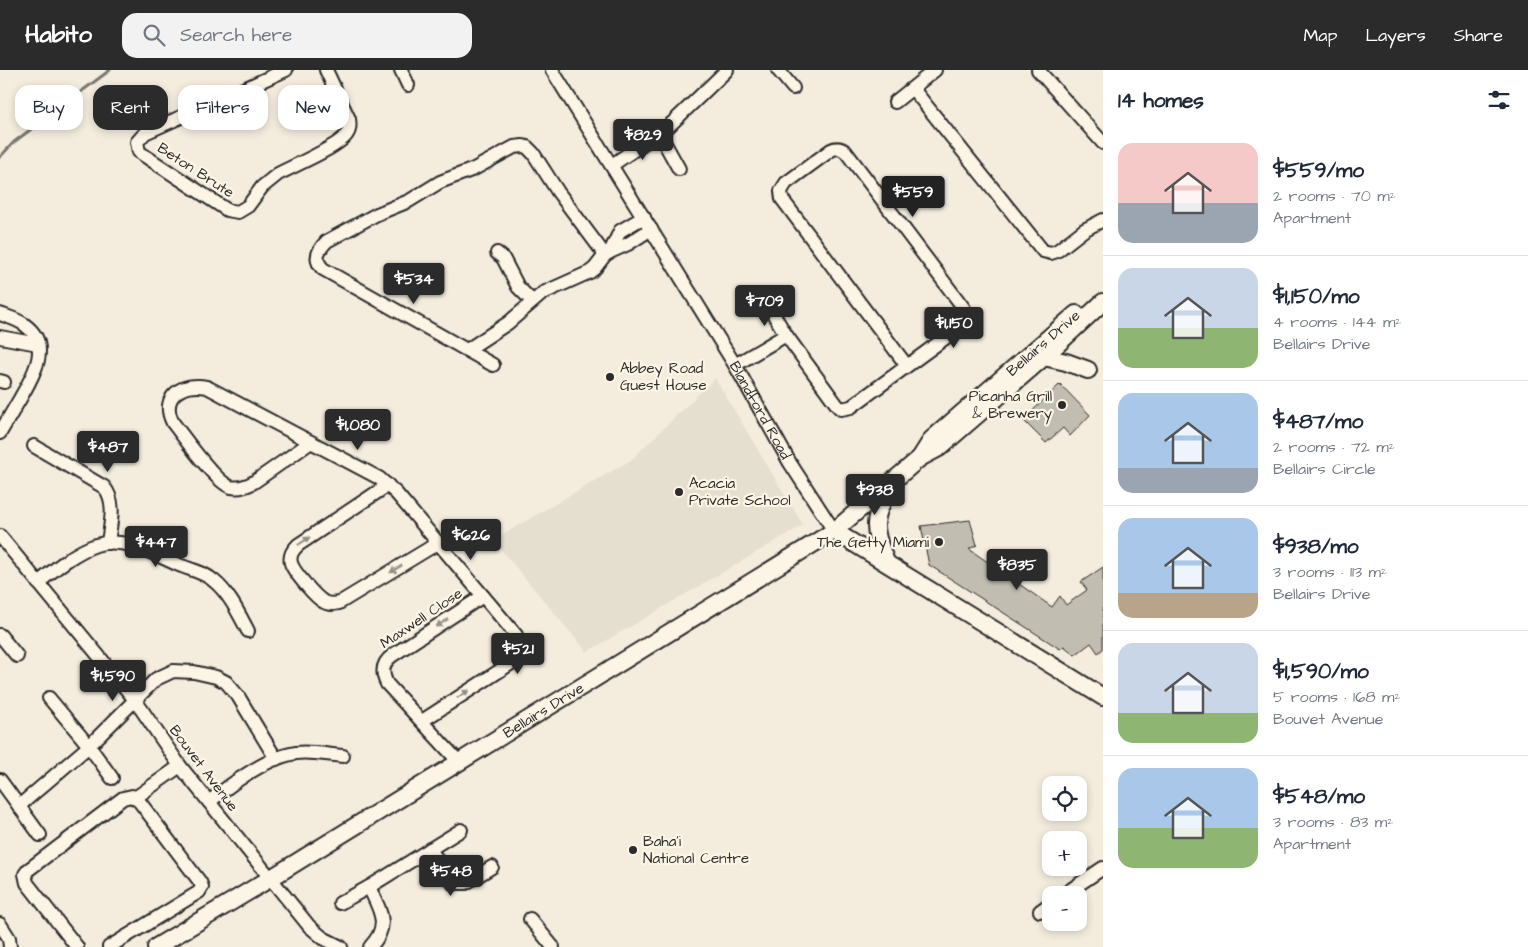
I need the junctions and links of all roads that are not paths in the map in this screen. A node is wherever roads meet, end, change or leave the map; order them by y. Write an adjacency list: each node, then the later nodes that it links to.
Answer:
1 (286, 70): 2 (street, Beton Brute)
2 (326, 70)
3 (401, 70): 9 (street)
4 (552, 70): 15 (street, Blandford Road)
5 (727, 70): 13 (street)
6 (778, 70): 10 (street)
7 (935, 70): 11 (street)
8 (1038, 70): 14 (street)
9 (408, 85)
10 (793, 88)
11 (913, 88): 12 (street); 18 (street)
12 (896, 102)
13 (659, 134): 15 (street); 16 (street)
14 (1103, 143)
15 (612, 165): 17 (street, Blandford Road)
16 (679, 169)
17 (644, 217): 19 (street, Blandford Road); 21 (street)
18 (1101, 225)
19 (651, 229): 21 (street); 33 (street, Blandford Road)
20 (497, 253): 23 (street)
21 (607, 253): 23 (street); 30 (street)
22 (1103, 293): 39 (street, Bellairs Drive)
23 (532, 301): 30 (street)
24 (1103, 302): 31 (street, Bellairs Drive)
25 (768, 305): 27 (street)
26 (0, 314): 29 (street)
27 (786, 334): 33 (street); 34 (street)
28 (0, 337): 29 (street)
29 (38, 344): 36 (street)
30 (467, 350): 32 (street)
31 (1044, 357): 35 (street); 39 (street, Bellairs Drive)
32 (493, 365)
33 (735, 365): 42 (street, Blandford Road)
34 (907, 366): 34 (street)
35 (1088, 370)
36 (0, 433)
37 (311, 442): 37 (street); 41 (street)
38 (34, 446): 44 (street)
39 (920, 458): 40 (street, Bellairs Drive)
40 (896, 478): 42 (street, Bellairs Drive); 46 (street)
41 (388, 485): 45 (street); 45 (street, one-way to 41)
42 (834, 531): 46 (street, Blandford Road); 59 (street, Bellairs Drive)
43 (0, 536): 47 (street, Bouvet Avenue)
44 (108, 543): 47 (street); 49 (street)
45 (438, 544): 48 (street)
46 (886, 562): 53 (street, Blandford Road)
47 (38, 583): 54 (street, Bouvet Avenue)
48 (483, 596): 55 (street, one-way to 48); 55 (street, Maxwell Close, one-way to 55)
49 (248, 631)
50 (0, 635): 51 (street)
51 (17, 656)
52 (50, 698): 56 (street)
53 (1103, 698)
54 (135, 700): 56 (street); 58 (street); 60 (street, Bouvet Avenue)
55 (422, 720): 59 (street, Maxwell Close)
56 (89, 746): 61 (street); 65 (street)
57 (343, 756): 58 (street)
58 (276, 759): 64 (street)
59 (459, 762): 71 (street, Bellairs Drive)
60 (180, 766): 63 (street); 64 (street, Bouvet Avenue)
61 (112, 778)
62 (0, 780): 65 (street)
63 (136, 798): 78 (street); 79 (street)
64 (209, 802): 71 (street, Bouvet Avenue)
65 (19, 806): 67 (street)
66 (460, 830): 68 (street)
67 (40, 835)
68 (430, 849): 69 (street); 73 (street)
69 (492, 867)
70 (1103, 868): 72 (street)
71 (271, 878): 80 (street, Bellairs Drive); 81 (street, Bouvet Avenue)
72 (1076, 886)
73 (369, 888): 74 (street); 82 (street)
74 (340, 903)
75 (530, 919): 83 (street)
76 (0, 924): 77 (street)
77 (10, 947)
78 (77, 947)
79 (109, 947)
80 (156, 947)
81 (341, 947)
82 (370, 947)
83 (553, 947)

